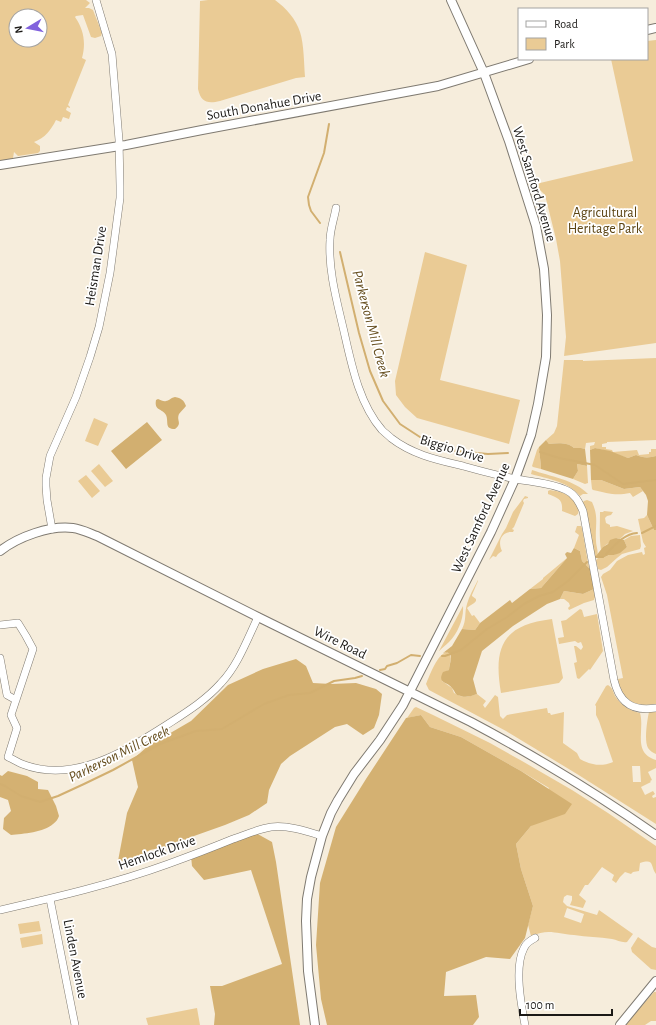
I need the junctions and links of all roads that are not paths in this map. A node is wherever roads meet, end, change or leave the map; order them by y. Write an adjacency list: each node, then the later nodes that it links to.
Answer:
1 (96, 0): 5 (street, Heisman Drive)
2 (451, 0): 4 (street, West Samford Avenue)
3 (526, 60): 4 (street, South Donahue Drive)
4 (484, 73): 5 (street, South Donahue Drive); 8 (street, West Samford Avenue)
5 (120, 146): 6 (street, South Donahue Drive); 9 (street, Heisman Drive)
6 (0, 165)
7 (336, 208): 8 (street, Biggio Drive)
8 (515, 479): 14 (street, West Samford Avenue); 16 (street, Biggio Drive)
9 (52, 529): 10 (street, Wire Road); 11 (street, Wire Road)
10 (0, 551)
11 (258, 617): 14 (street, Wire Road); 15 (street)
12 (0, 625): 15 (street)
13 (0, 658): 15 (street)
14 (409, 692): 17 (street, Wire Road); 18 (street, West Samford Avenue)
15 (16, 700)
16 (656, 708)
17 (656, 835)
18 (322, 836): 19 (street, Hemlock Drive); 24 (street, West Samford Avenue)
19 (50, 899): 20 (street, Hemlock Drive); 23 (street, Linden Avenue)
20 (0, 910)
21 (535, 938): 25 (street)
22 (656, 980): 26 (street)
23 (75, 1025)
24 (315, 1025)
25 (525, 1025)
26 (620, 1025)

